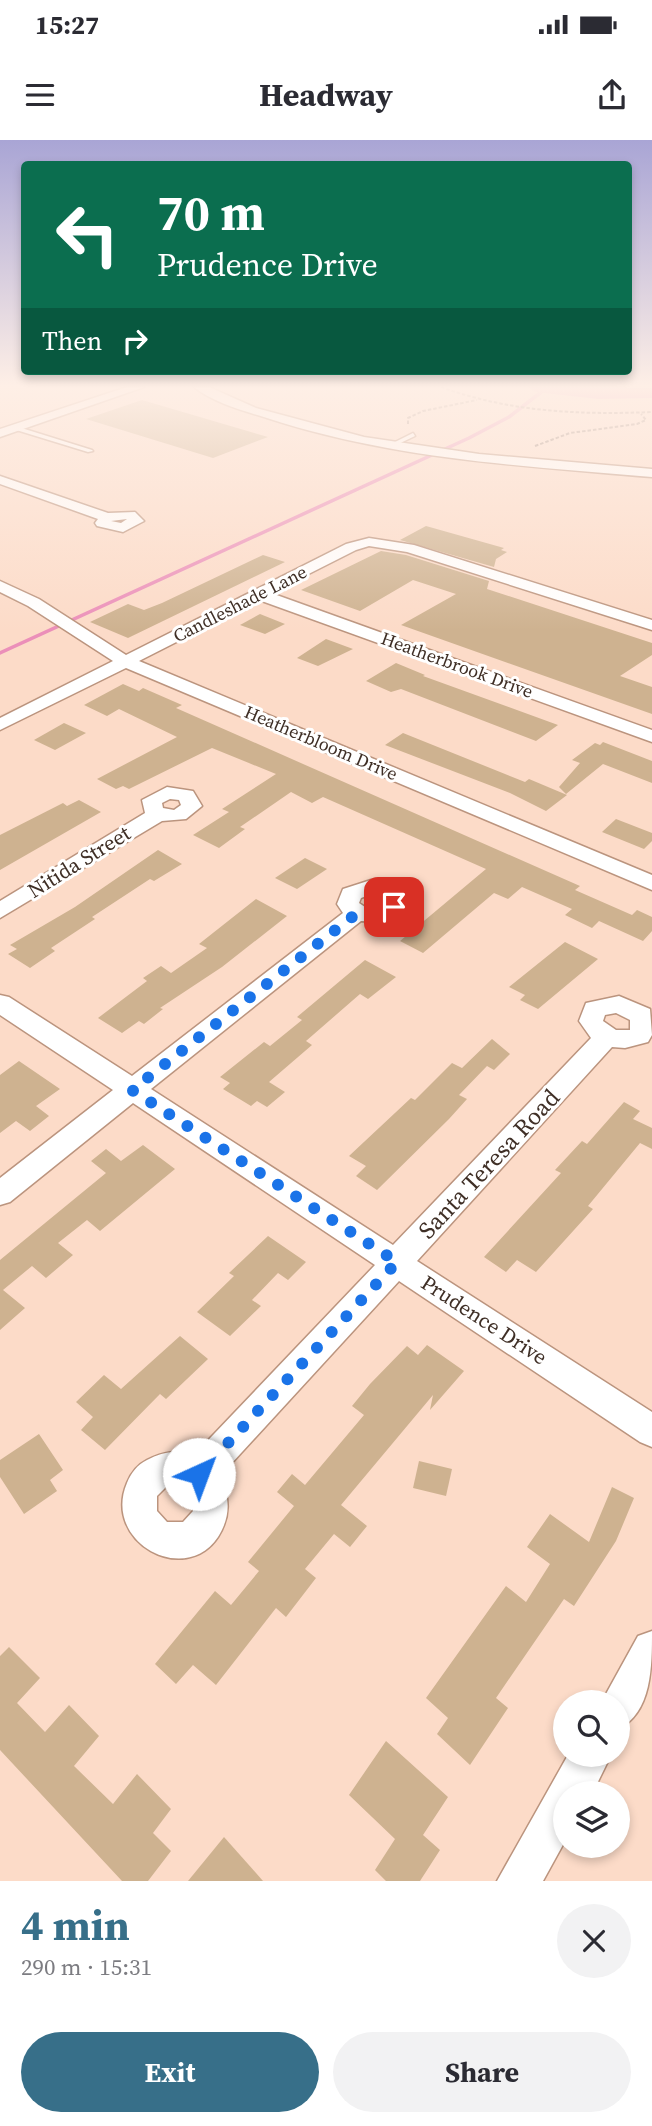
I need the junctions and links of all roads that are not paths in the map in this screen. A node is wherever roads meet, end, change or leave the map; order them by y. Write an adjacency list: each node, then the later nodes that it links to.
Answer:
1 (600, 468): 2 (street)
2 (652, 473)
3 (0, 480): 4 (street)
4 (107, 517)
5 (0, 586): 8 (street, Heatherbloom Drive)
6 (261, 595): 7 (street, Candleshade Lane); 8 (street, Candleshade Lane); 10 (street, Heatherbrook Drive)
7 (652, 625)
8 (125, 662): 9 (street, Candleshade Lane); 12 (street, Heatherbloom Drive)
9 (0, 725)
10 (652, 736)
11 (158, 814): 13 (street, Nitida Street)
12 (652, 883)
13 (0, 911)
14 (357, 913): 17 (street)
15 (0, 1003): 17 (street, Prudence Drive)
16 (607, 1037): 19 (street, Santa Teresa Road)
17 (132, 1090): 18 (street); 19 (street, Prudence Drive)
18 (0, 1194)
19 (397, 1262): 20 (street, Prudence Drive); 21 (street, Santa Teresa Road)
20 (652, 1431)
21 (199, 1474)
22 (652, 1650): 23 (street)
23 (629, 1690)
24 (553, 1822): 25 (street)
25 (519, 1881)

